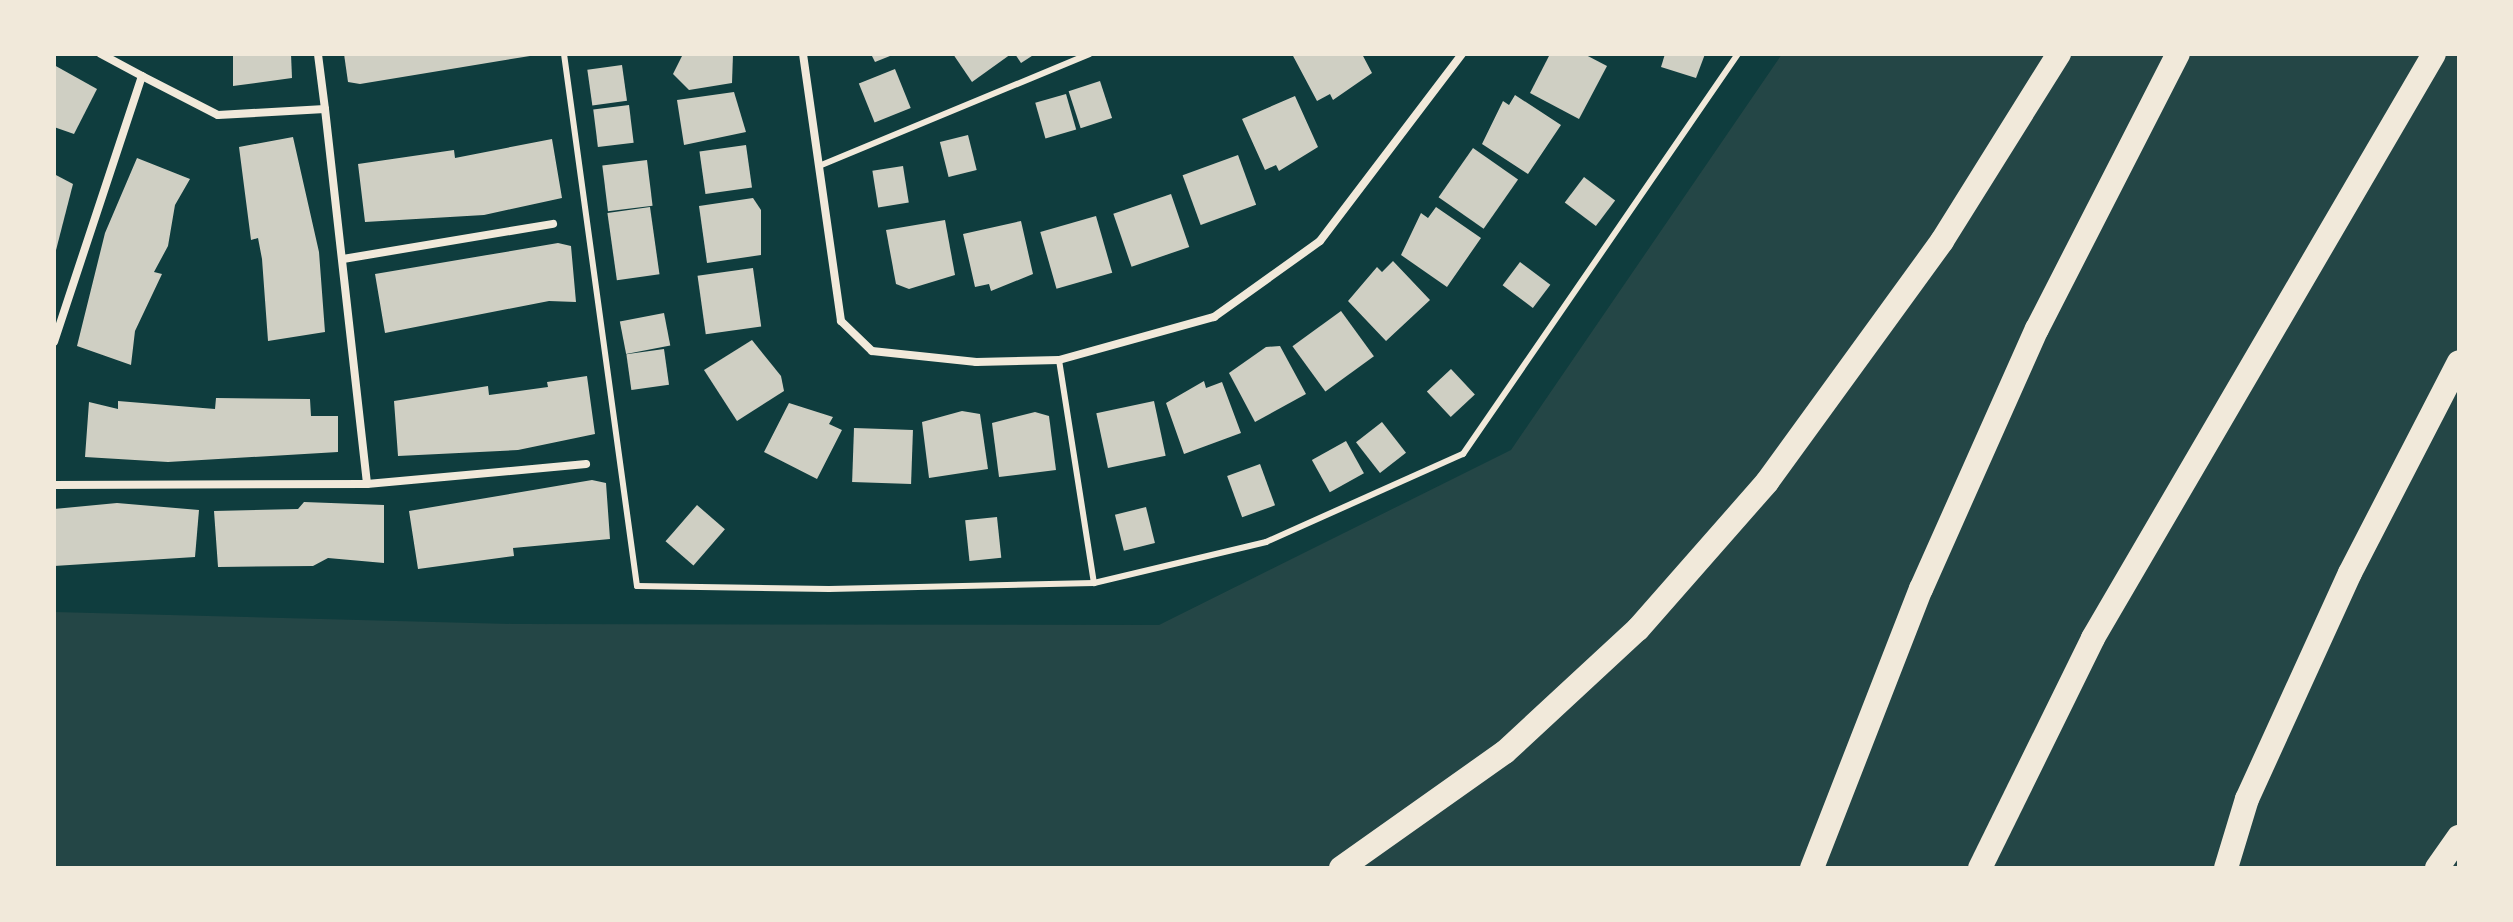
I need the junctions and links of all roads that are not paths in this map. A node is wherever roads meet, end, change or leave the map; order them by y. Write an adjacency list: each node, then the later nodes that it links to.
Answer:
1 (101, 54): 11 (street)
2 (318, 54): 12 (street)
3 (564, 54): 22 (lane)
4 (803, 54): 13 (street)
5 (1090, 54): 13 (lane)
6 (1462, 54): 17 (street)
7 (1738, 54): 22 (lane)
8 (2059, 54): 24 (highway)
9 (2178, 54): 25 (highway)
10 (2434, 54): 26 (highway)
11 (142, 76): 12 (street); 16 (street)
12 (325, 109): 15 (street)
13 (819, 166): 17 (street)
14 (553, 224): 15 (street)
15 (343, 259): 20 (street)
16 (54, 342)
17 (1059, 360): 22 (lane)
18 (2459, 362): 27 (highway)
19 (586, 464): 20 (street)
20 (367, 484): 21 (street)
21 (54, 485)
22 (1094, 583)
23 (2459, 837): 28 (highway)
24 (1341, 868)
25 (1812, 868)
26 (1980, 868)
27 (2226, 868)
28 (2437, 868)

